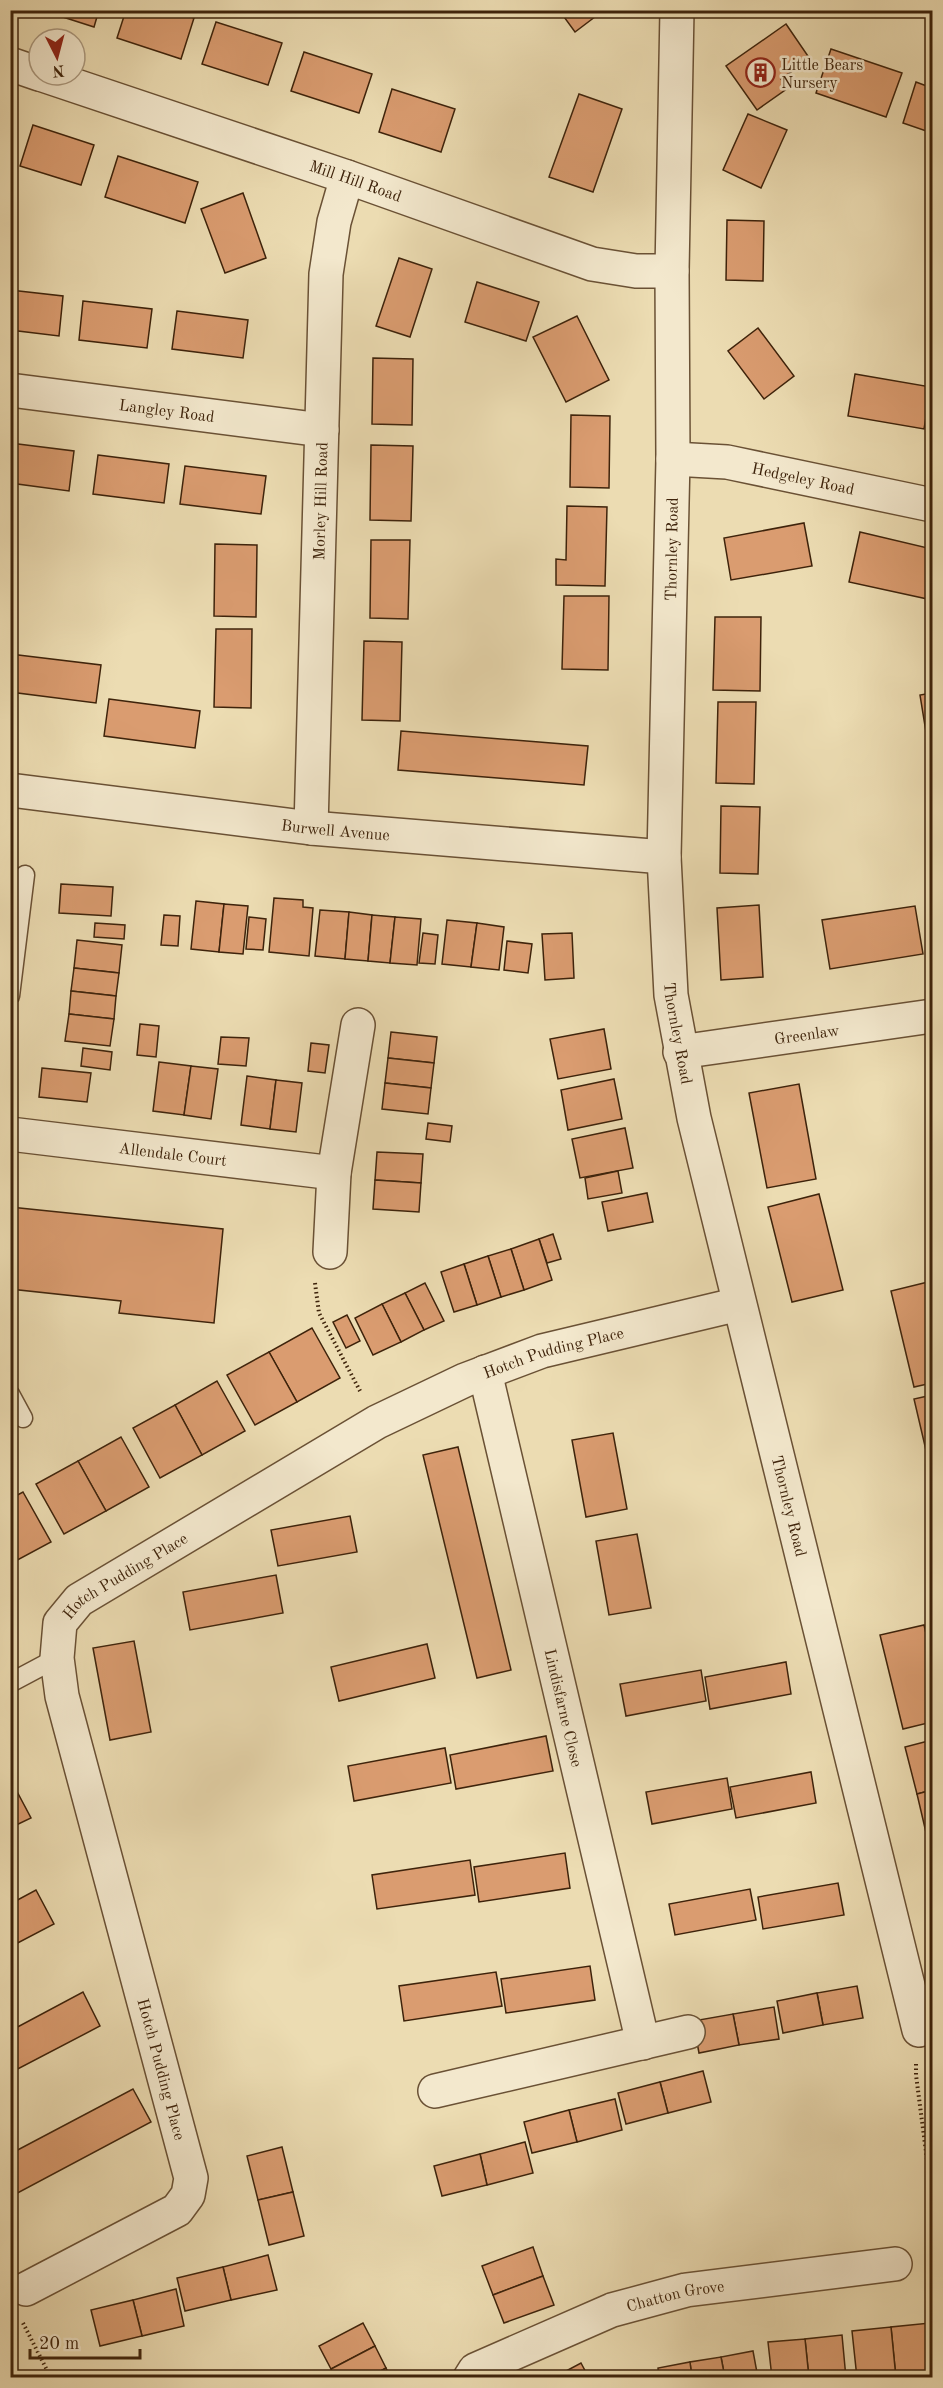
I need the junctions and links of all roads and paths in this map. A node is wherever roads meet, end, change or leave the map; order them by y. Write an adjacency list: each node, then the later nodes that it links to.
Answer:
1 (677, 10): 6 (street, Thornley Road)
2 (10, 64): 3 (street, Mill Hill Road)
3 (27, 69)
4 (80, 87): 5 (street, Mill Hill Road)
5 (347, 177): 6 (street, Mill Hill Road); 8 (street, Morley Hill Road)
6 (672, 271): 9 (street, Thornley Road)
7 (10, 390): 8 (street, Langley Road)
8 (322, 430): 12 (street, Morley Hill Road)
9 (673, 459): 10 (street, Hedgeley Road); 13 (street, Thornley Road)
10 (933, 505)
11 (10, 790): 12 (street, Burwell Avenue)
12 (311, 828): 13 (street, Burwell Avenue)
13 (664, 857): 18 (street, Thornley Road)
14 (25, 875): 15 (lane)
15 (10, 996)
16 (933, 1016): 18 (street, Greenlaw)
17 (358, 1025): 20 (street)
18 (680, 1052): 22 (street, Thornley Road)
19 (10, 1134): 20 (street, Allendale Court)
20 (334, 1173): 21 (street)
21 (330, 1252): 26 (path)
22 (740, 1304): 23 (street, Hotch Pudding Place); 29 (street, Thornley Road)
23 (486, 1372): 26 (street, Hotch Pudding Place); 31 (street, Lindisfarne Close)
24 (10, 1394): 25 (lane)
25 (23, 1418)
26 (377, 1422): 27 (street, Hotch Pudding Place)
27 (57, 1658): 28 (lane); 35 (street, Hotch Pudding Place)
28 (10, 1683)
29 (919, 2030): 33 (path)
30 (688, 2032): 31 (street)
31 (643, 2043): 32 (street)
32 (435, 2091)
33 (933, 2198)
34 (896, 2264): 37 (street, Chatton Grove)
35 (23, 2304): 36 (path)
36 (51, 2378)
37 (470, 2378)

